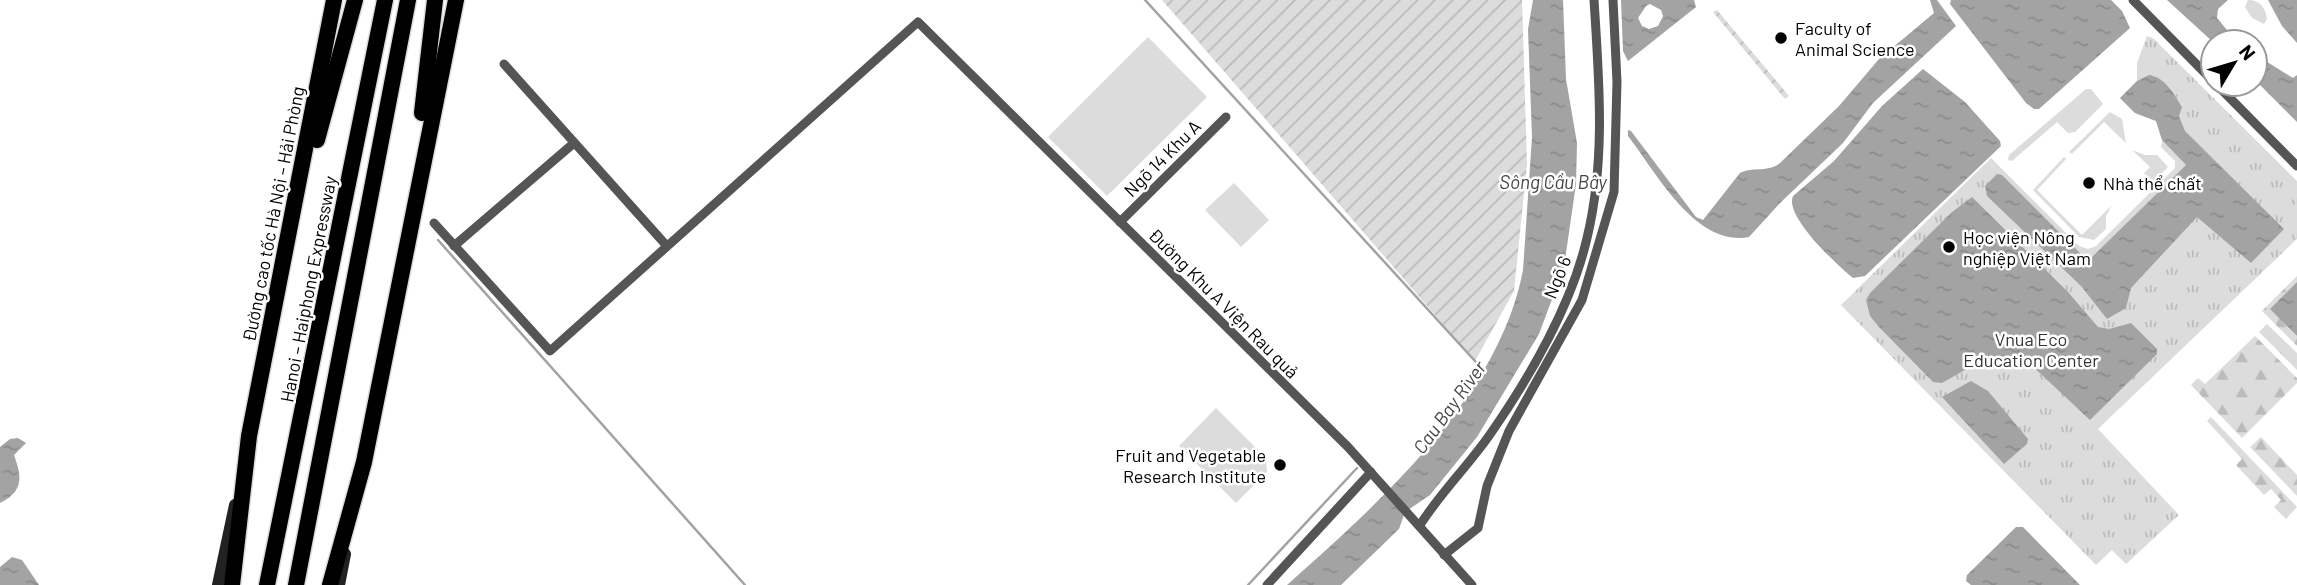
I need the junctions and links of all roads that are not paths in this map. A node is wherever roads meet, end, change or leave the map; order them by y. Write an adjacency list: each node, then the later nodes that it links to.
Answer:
1 (332, 0): 19 (highway, Đường cao tốc Hà Nội – Hải Phòng)
2 (355, 0): 19 (highway)
3 (385, 0): 29 (highway, Hanoi – Haiphong Expressway)
4 (408, 0): 30 (highway)
5 (435, 0): 16 (highway)
6 (459, 0): 16 (highway)
7 (1594, 0): 25 (street, Ngõ 6)
8 (1613, 0): 26 (street)
9 (2133, 0): 11 (street)
10 (504, 64): 14 (street)
11 (2199, 66)
12 (2231, 98): 15 (street)
13 (1226, 117): 17 (street, Ngõ 14 Khu A)
14 (574, 143): 20 (street); 21 (street)
15 (2297, 166)
16 (410, 220): 23 (highway)
17 (1120, 222): 20 (street, Đường Khu A Viện Rau quả); 24 (street, Đường Khu A Viện Rau quả)
18 (434, 223): 21 (street)
19 (288, 245): 22 (highway, Đường cao tốc Hà Nội – Hải Phòng)
20 (666, 245): 21 (street)
21 (454, 246)
22 (249, 436): 27 (main road); 28 (highway, Đường cao tốc Hà Nội – Hải Phòng)
23 (364, 462): 31 (highway); 32 (main road)
24 (1371, 472): 25 (street, Đường Khu A Viện Rau quả); 33 (street)
25 (1418, 523): 26 (street, Đường Khu A Viện Rau quả)
26 (1444, 555): 34 (street, Đường Khu A Viện Rau quả)
27 (218, 585)
28 (232, 585)
29 (267, 585)
30 (296, 585)
31 (330, 585)
32 (339, 585)
33 (1266, 585)
34 (1472, 585)

